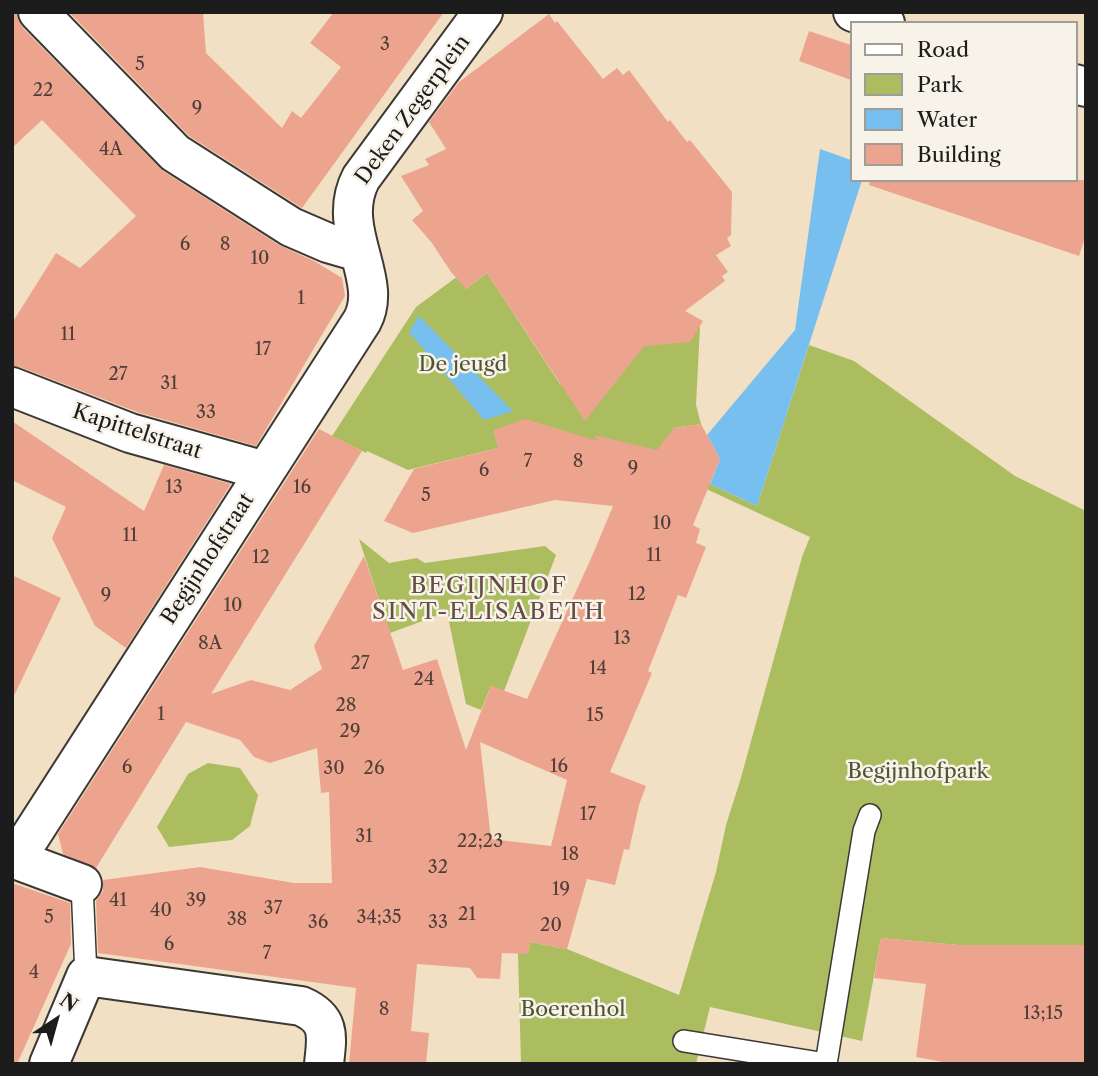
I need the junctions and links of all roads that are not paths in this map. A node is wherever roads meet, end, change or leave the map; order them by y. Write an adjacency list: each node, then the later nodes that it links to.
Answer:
1 (38, 12): 5 (street)
2 (484, 12): 5 (street, Deken Zegerplein)
3 (853, 12): 4 (street)
4 (880, 21)
5 (359, 252): 7 (street, Begijnhofstraat)
6 (12, 387): 7 (street, Kapittelstraat)
7 (265, 471): 9 (street, Begijnhofstraat)
8 (870, 815): 13 (lane)
9 (14, 858): 10 (street)
10 (82, 884): 11 (lane)
11 (86, 976): 14 (street); 15 (street)
12 (684, 1041): 13 (lane)
13 (828, 1054)
14 (49, 1064)
15 (324, 1064)

